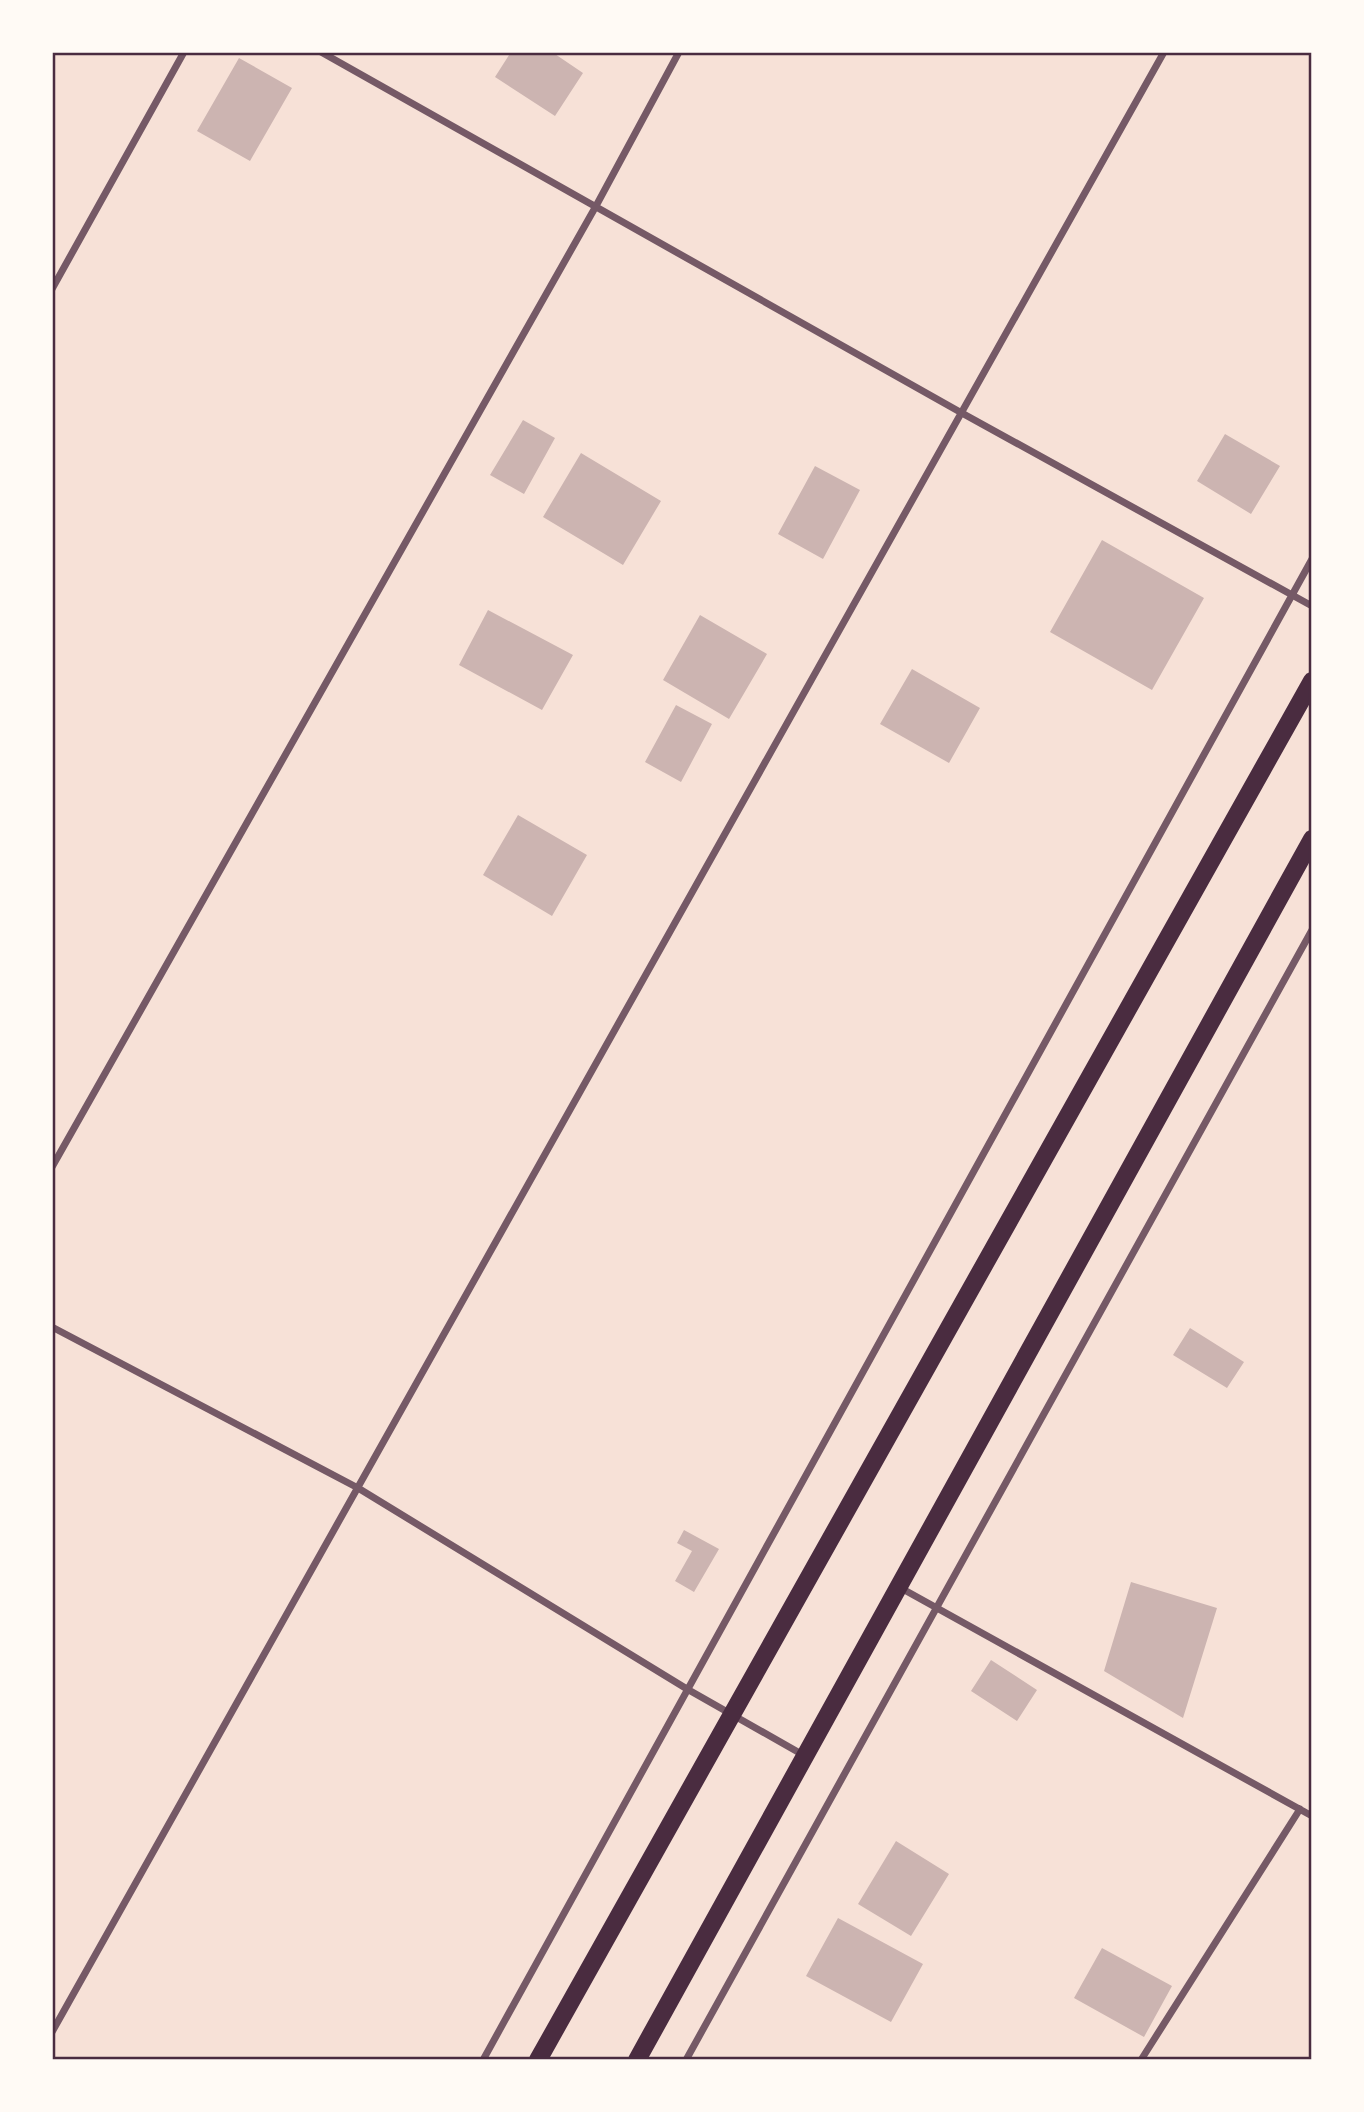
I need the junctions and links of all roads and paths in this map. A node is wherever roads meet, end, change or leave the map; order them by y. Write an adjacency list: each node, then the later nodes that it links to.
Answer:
1 (184, 52): 6 (street)
2 (321, 52): 5 (street)
3 (679, 52): 5 (street)
4 (1164, 52): 7 (street)
5 (596, 206): 7 (street); 14 (street)
6 (52, 289)
7 (960, 412): 9 (street); 16 (street)
8 (1311, 559): 9 (street)
9 (1292, 595): 10 (street); 19 (street)
10 (1311, 606)
11 (1311, 681): 20 (main road)
12 (1311, 839): 17 (main road)
13 (1311, 930): 18 (street)
14 (52, 1167)
15 (52, 1326): 16 (street)
16 (358, 1488): 19 (street); 24 (street)
17 (898, 1587): 18 (street); 21 (main road)
18 (936, 1608): 22 (street); 28 (street)
19 (687, 1689): 20 (street); 25 (street)
20 (730, 1713): 21 (street); 26 (main road)
21 (805, 1756): 27 (main road)
22 (1300, 1809): 23 (street); 29 (street)
23 (1311, 1816)
24 (52, 2032)
25 (483, 2060)
26 (538, 2060)
27 (637, 2060)
28 (686, 2060)
29 (1141, 2060)

